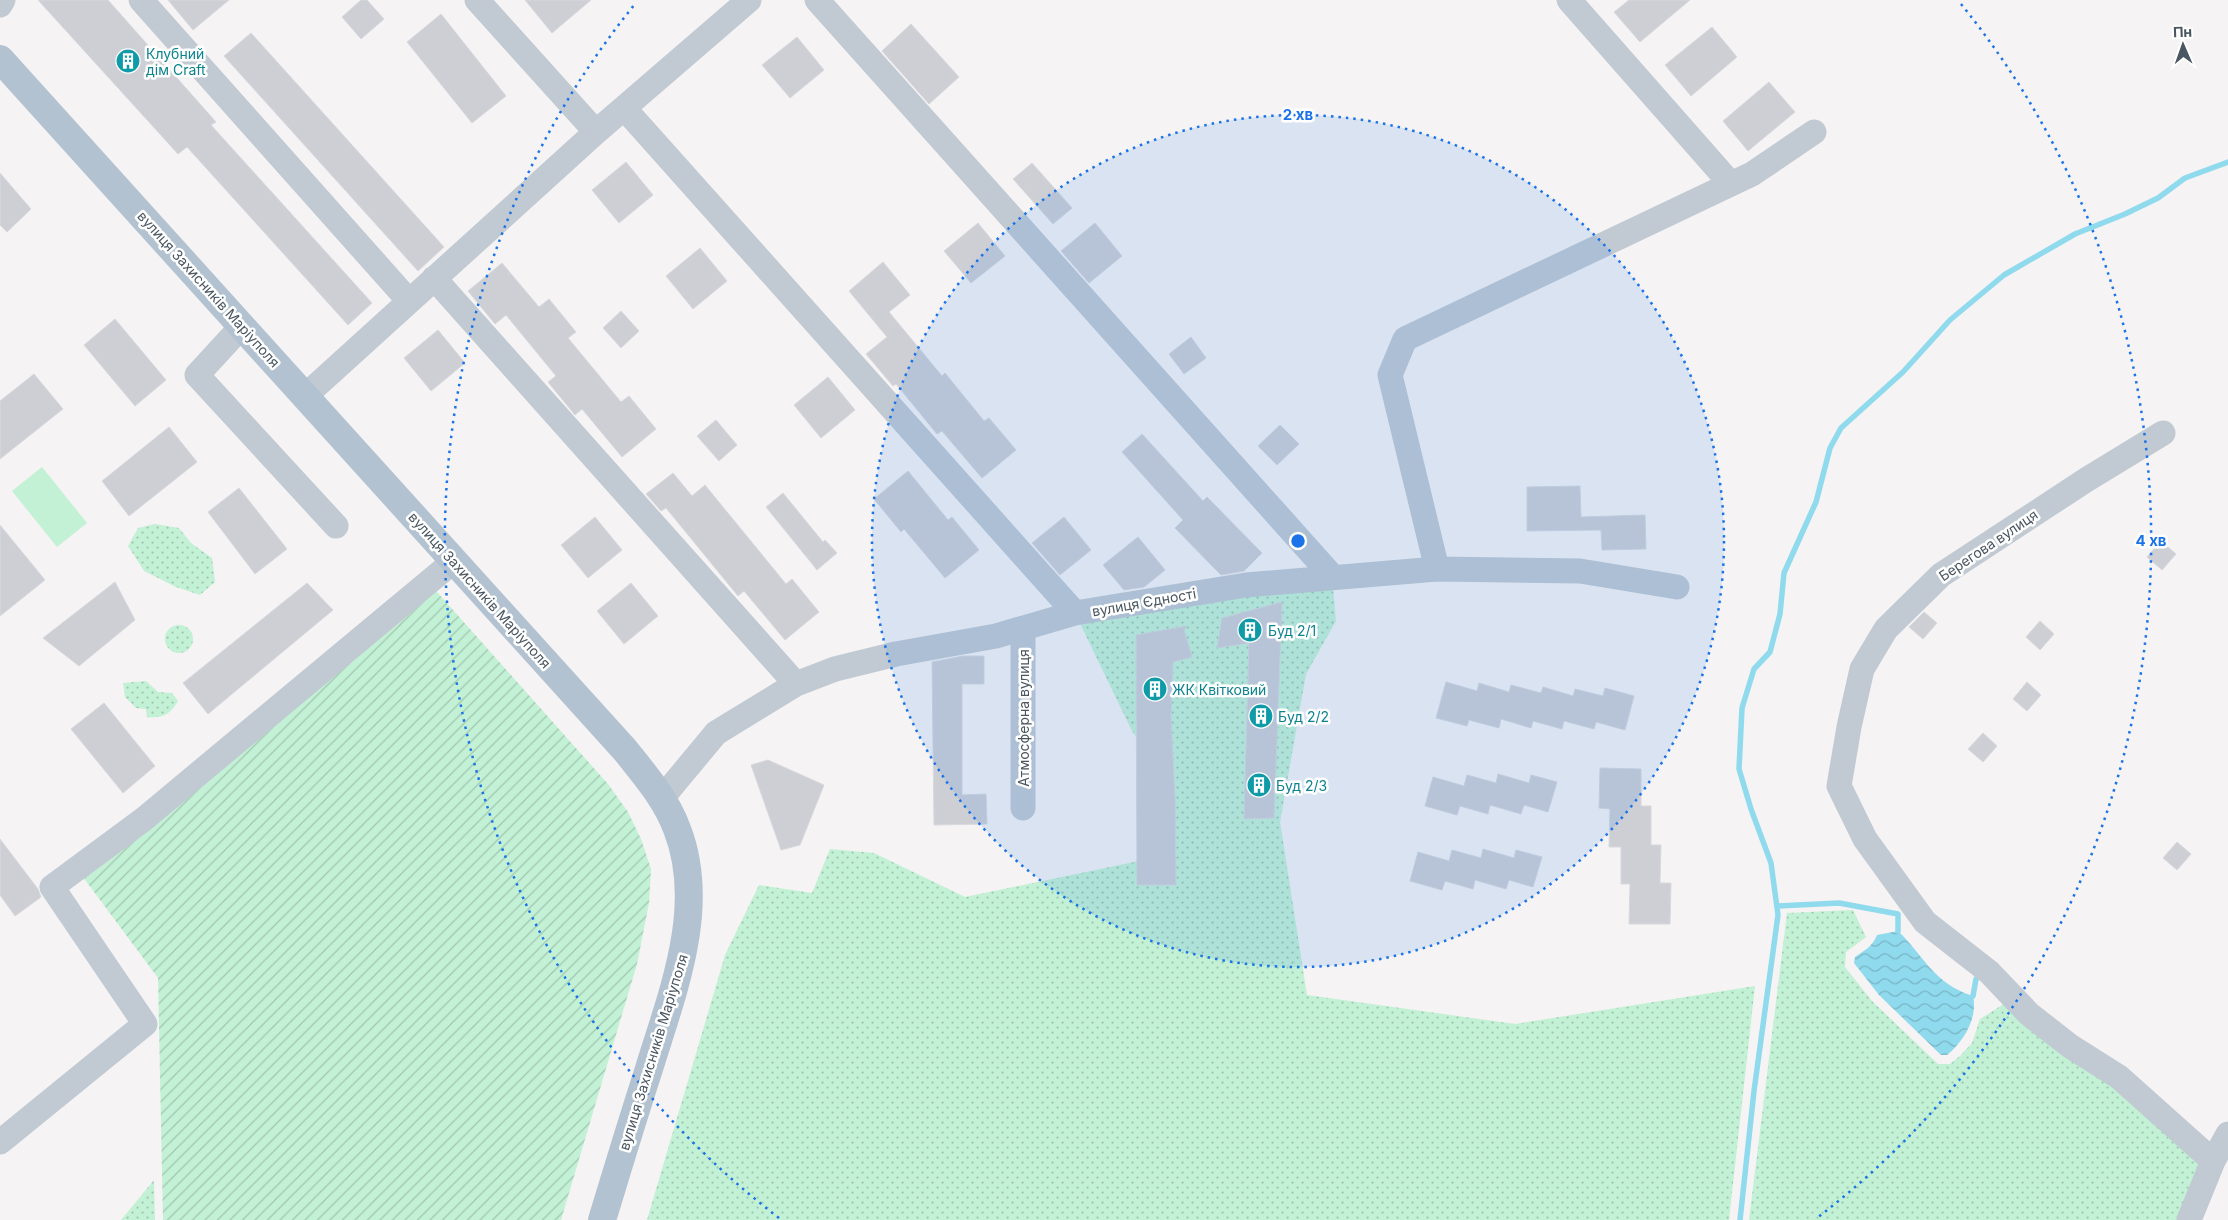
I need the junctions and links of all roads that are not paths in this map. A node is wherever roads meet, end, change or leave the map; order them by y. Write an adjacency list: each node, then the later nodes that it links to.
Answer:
1 (3, 0): 7 (street)
2 (141, 0): 14 (street)
3 (477, 0): 10 (street)
4 (749, 0): 9 (street)
5 (817, 0): 21 (street)
6 (1570, 0): 12 (street)
7 (0, 5)
8 (0, 59): 15 (main road, вулиця Захисників Маріуполя)
9 (624, 108): 10 (street); 23 (street)
10 (596, 132): 13 (street)
11 (1814, 132): 12 (street)
12 (1731, 184): 20 (street)
13 (434, 278): 14 (street); 25 (street)
14 (409, 301): 16 (street)
15 (242, 326): 16 (main road, вулиця Захисників Маріуполя); 18 (street)
16 (305, 396): 19 (main road, вулиця Захисників Маріуполя)
17 (2163, 433): 30 (street, Берегова вулиця)
18 (336, 526)
19 (454, 561): 26 (main road, вулиця Захисників Маріуполя); 29 (street)
20 (1437, 569): 21 (street, вулиця Єдності); 22 (street, вулиця Єдності)
21 (1332, 576): 23 (street, вулиця Єдності)
22 (1677, 587)
23 (1076, 613): 24 (street, вулиця Єдності)
24 (1023, 628): 25 (street, вулиця Єдності); 27 (street, Атмосферна вулиця)
25 (796, 684): 26 (street, вулиця Єдності)
26 (662, 798): 31 (main road, вулиця Захисників Маріуполя)
27 (1023, 808)
28 (2228, 1134): 30 (street)
29 (0, 1142)
30 (2213, 1161): 32 (street)
31 (602, 1220)
32 (2189, 1220)

